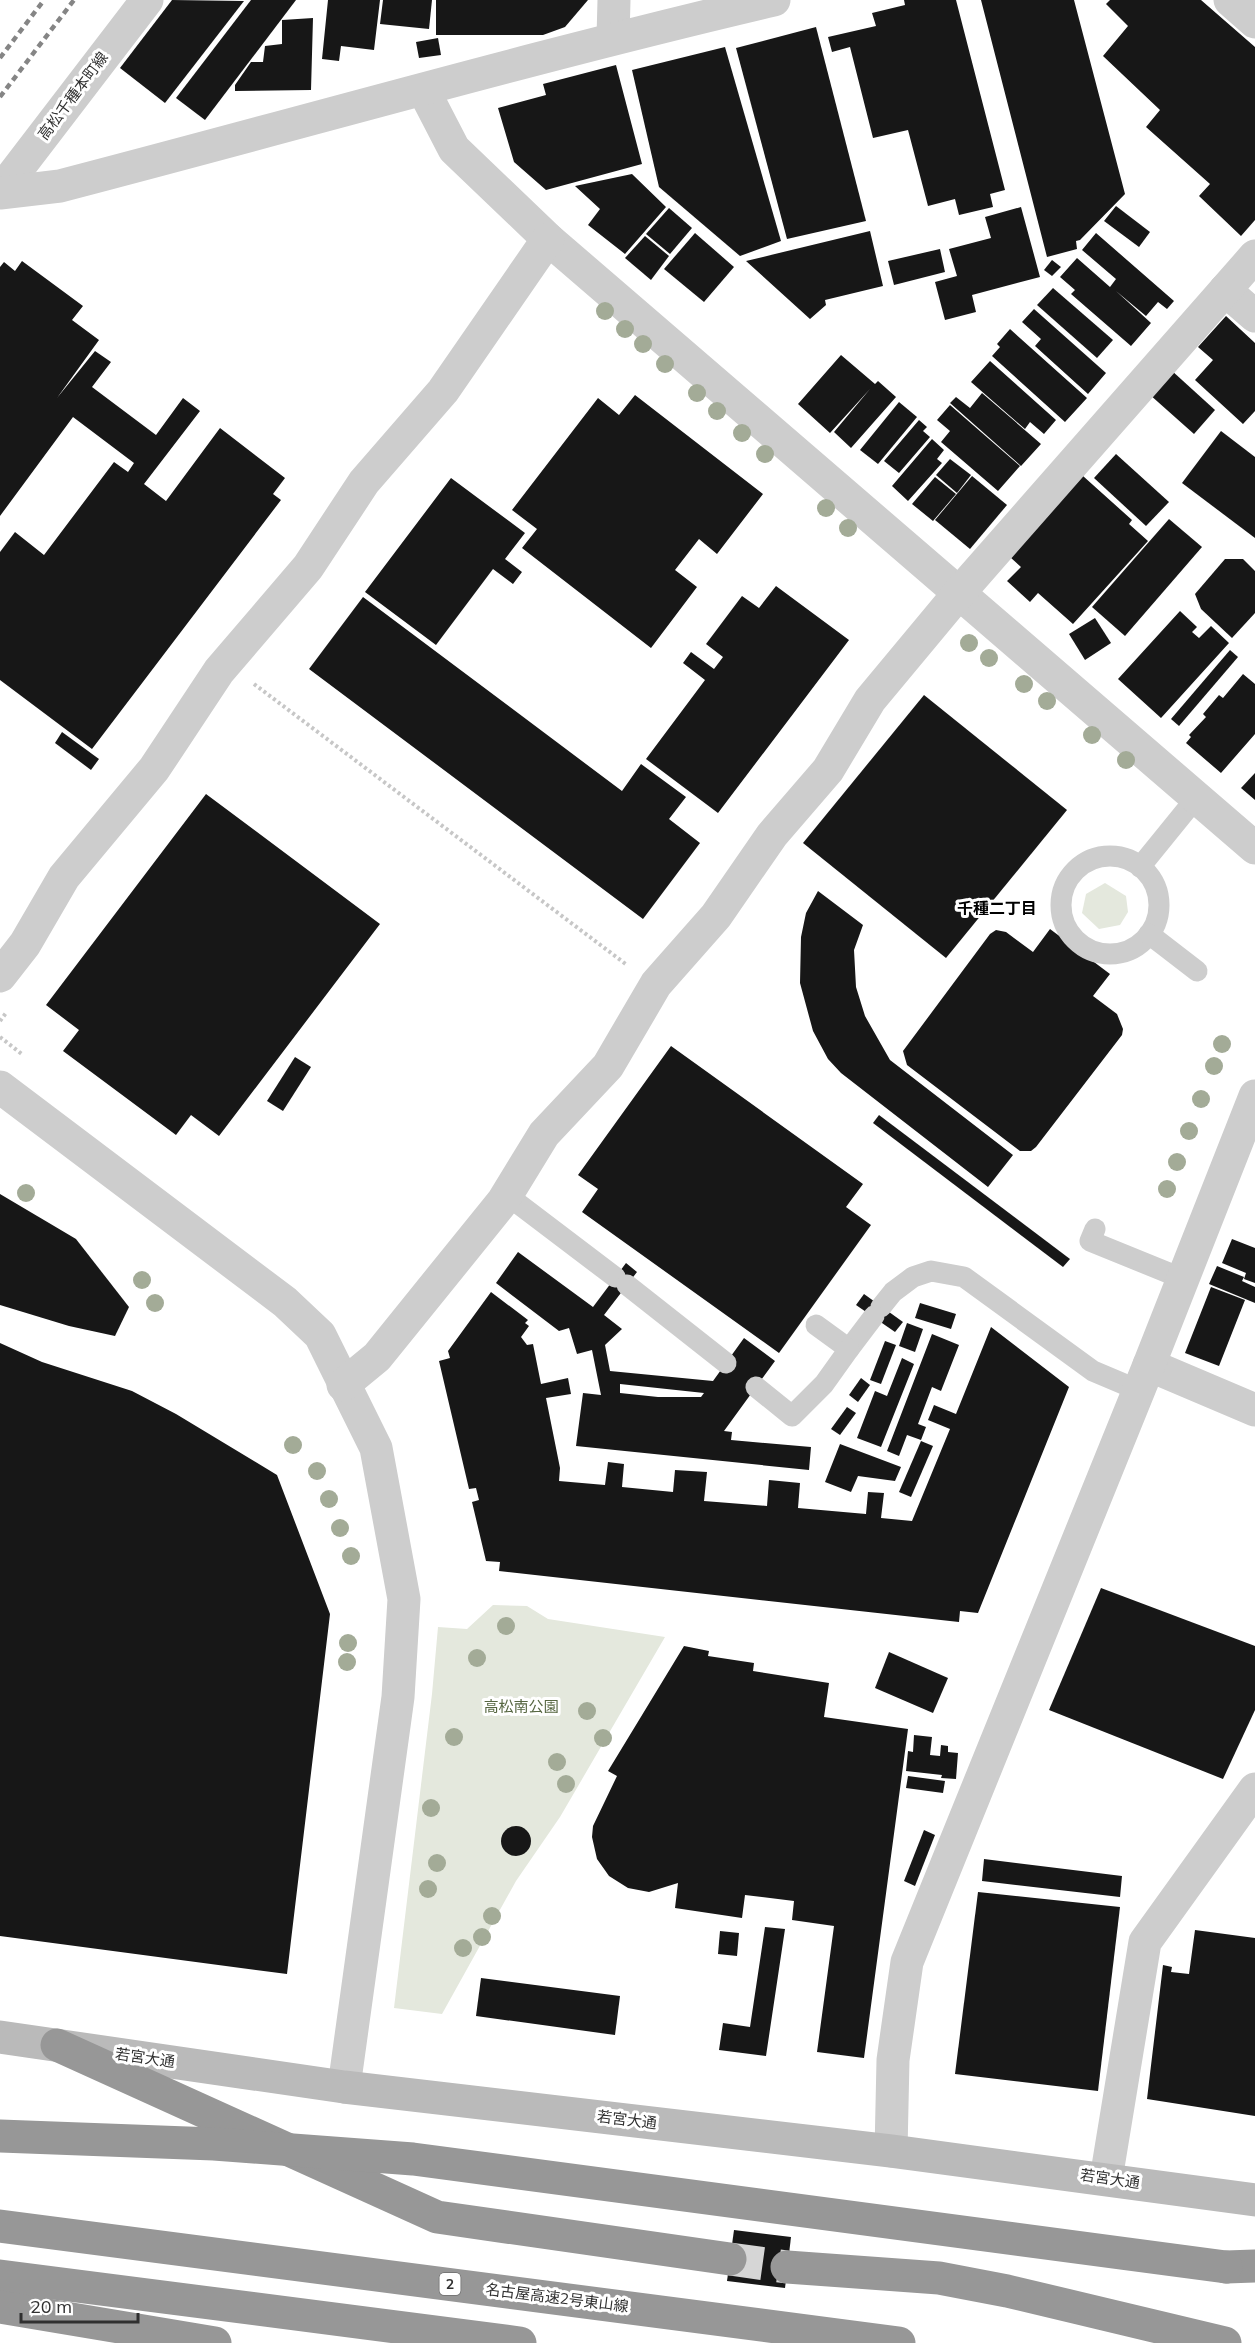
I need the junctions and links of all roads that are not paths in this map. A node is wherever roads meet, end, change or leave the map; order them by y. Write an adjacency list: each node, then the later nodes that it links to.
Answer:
1 (147, 0): 8 (street, 高松千種本町線)
2 (614, 0): 6 (street)
3 (774, 0): 6 (street)
4 (1230, 0): 5 (street)
5 (1255, 22)
6 (613, 38): 7 (street)
7 (424, 91): 8 (street); 9 (street)
8 (0, 192)
9 (548, 239): 13 (street); 19 (street)
10 (1255, 256): 11 (street)
11 (1225, 290): 12 (street); 13 (street)
12 (1255, 316)
13 (959, 593): 14 (street); 22 (street)
14 (1196, 798): 15 (street); 16 (lane)
15 (1255, 848)
16 (1140, 867): 17 (lane); 17 (lane)
17 (1149, 934): 18 (lane)
18 (1197, 970)
19 (0, 976)
20 (0, 1087): 29 (street)
21 (1255, 1096): 24 (street)
22 (507, 1195): 27 (lane); 29 (street)
23 (1095, 1229): 24 (lane)
24 (1181, 1278): 28 (street)
25 (816, 1325): 26 (lane)
26 (849, 1349): 28 (lane); 30 (lane)
27 (726, 1363)
28 (1144, 1378): 31 (street); 37 (street)
29 (343, 1385): 35 (street)
30 (756, 1387)
31 (1255, 1410)
32 (1255, 1789): 38 (street)
33 (0, 2037): 34 (street, 若宮大通)
34 (57, 2045): 35 (street, 若宮大通); 41 (highway)
35 (344, 2087): 37 (street, 若宮大通)
36 (0, 2136): 43 (highway, bridge)
37 (891, 2151): 38 (street, 若宮大通)
38 (1107, 2179): 39 (street, 若宮大通)
39 (1255, 2200)
40 (0, 2226): 52 (highway, 名古屋高速2号東山線 / 2)
41 (730, 2259)
42 (788, 2266): 53 (highway)
43 (1240, 2266)
44 (0, 2276): 47 (highway)
45 (0, 2287): 47 (highway)
46 (0, 2307): 50 (highway)
47 (304, 2314): 51 (highway)
48 (0, 2318): 49 (highway)
49 (194, 2343)
50 (215, 2343)
51 (520, 2343)
52 (899, 2343)
53 (1225, 2343)

